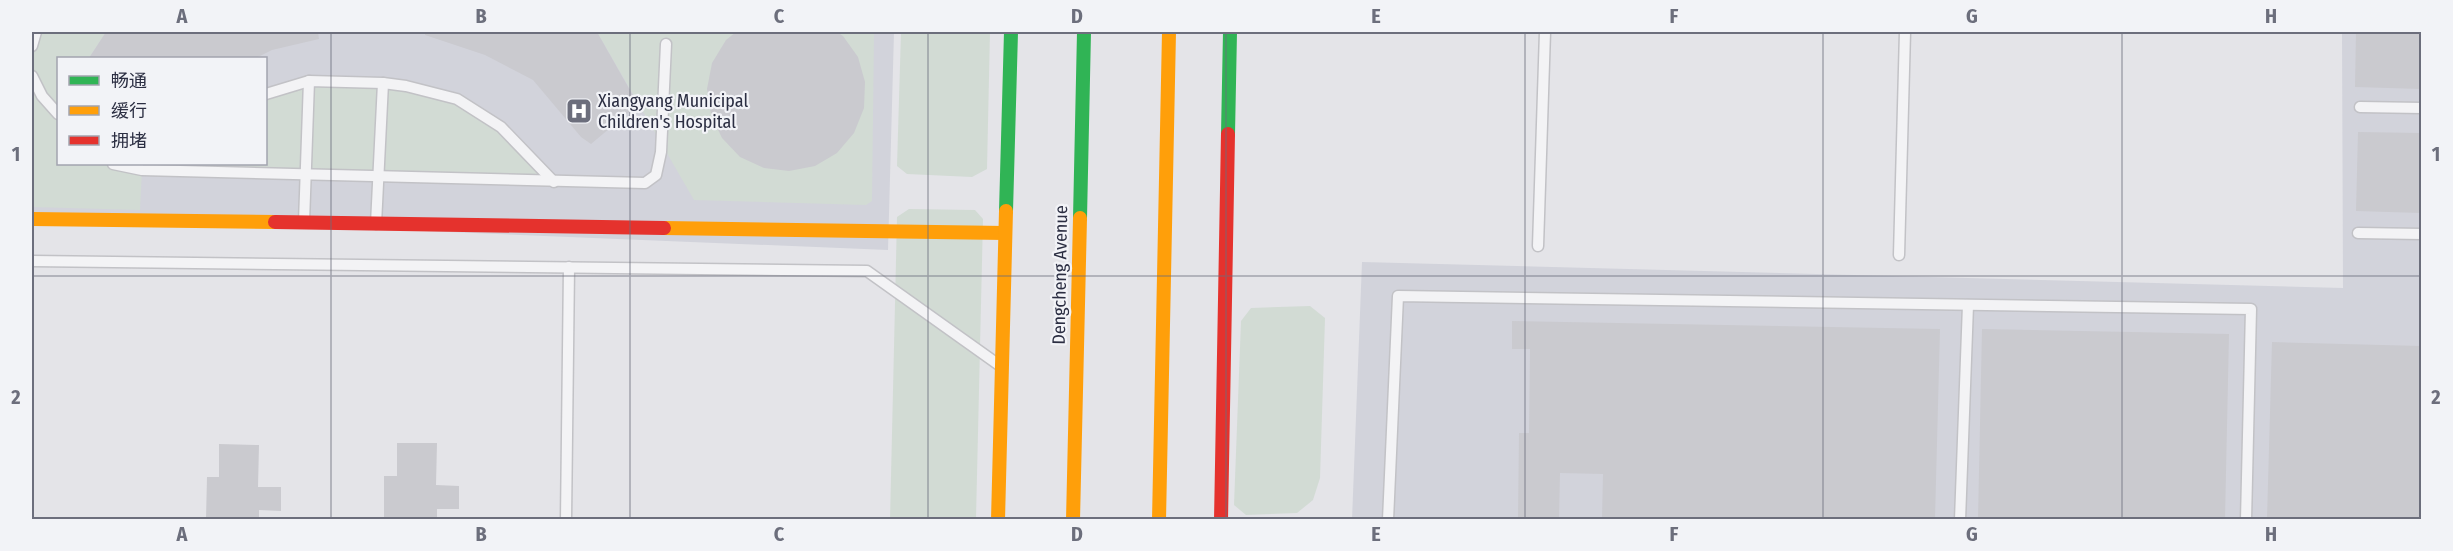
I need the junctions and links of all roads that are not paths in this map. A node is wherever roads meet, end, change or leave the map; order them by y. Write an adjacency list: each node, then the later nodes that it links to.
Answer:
1 (36, 32): 9 (lane)
2 (1011, 32): 25 (main road)
3 (1084, 32): 36 (main road, Dengcheng Avenue)
4 (1169, 32): 37 (main road)
5 (1230, 32): 38 (main road)
6 (1545, 32): 28 (lane)
7 (1905, 32): 29 (lane)
8 (666, 44): 21 (lane)
9 (32, 46)
10 (32, 76): 16 (lane)
11 (309, 81): 12 (lane); 13 (lane); 19 (lane)
12 (383, 83): 20 (lane); 21 (lane)
13 (267, 94)
14 (2360, 107): 15 (lane)
15 (2421, 108)
16 (57, 113)
17 (124, 165): 18 (lane)
18 (145, 167): 19 (lane)
19 (305, 174): 20 (lane); 23 (lane)
20 (378, 177): 21 (lane); 24 (lane)
21 (554, 182)
22 (32, 219): 23 (main road)
23 (304, 223): 24 (main road)
24 (376, 224): 25 (main road)
25 (1005, 233): 33 (main road)
26 (2358, 233): 27 (lane)
27 (2421, 234)
28 (1538, 246)
29 (1899, 255)
30 (32, 261): 31 (lane)
31 (569, 267): 33 (lane); 34 (lane)
32 (1968, 305): 39 (lane); 40 (lane); 41 (lane)
33 (1002, 366): 35 (main road)
34 (566, 519)
35 (998, 519)
36 (1073, 519)
37 (1159, 519)
38 (1221, 519)
39 (1388, 519)
40 (1960, 519)
41 (2246, 519)

